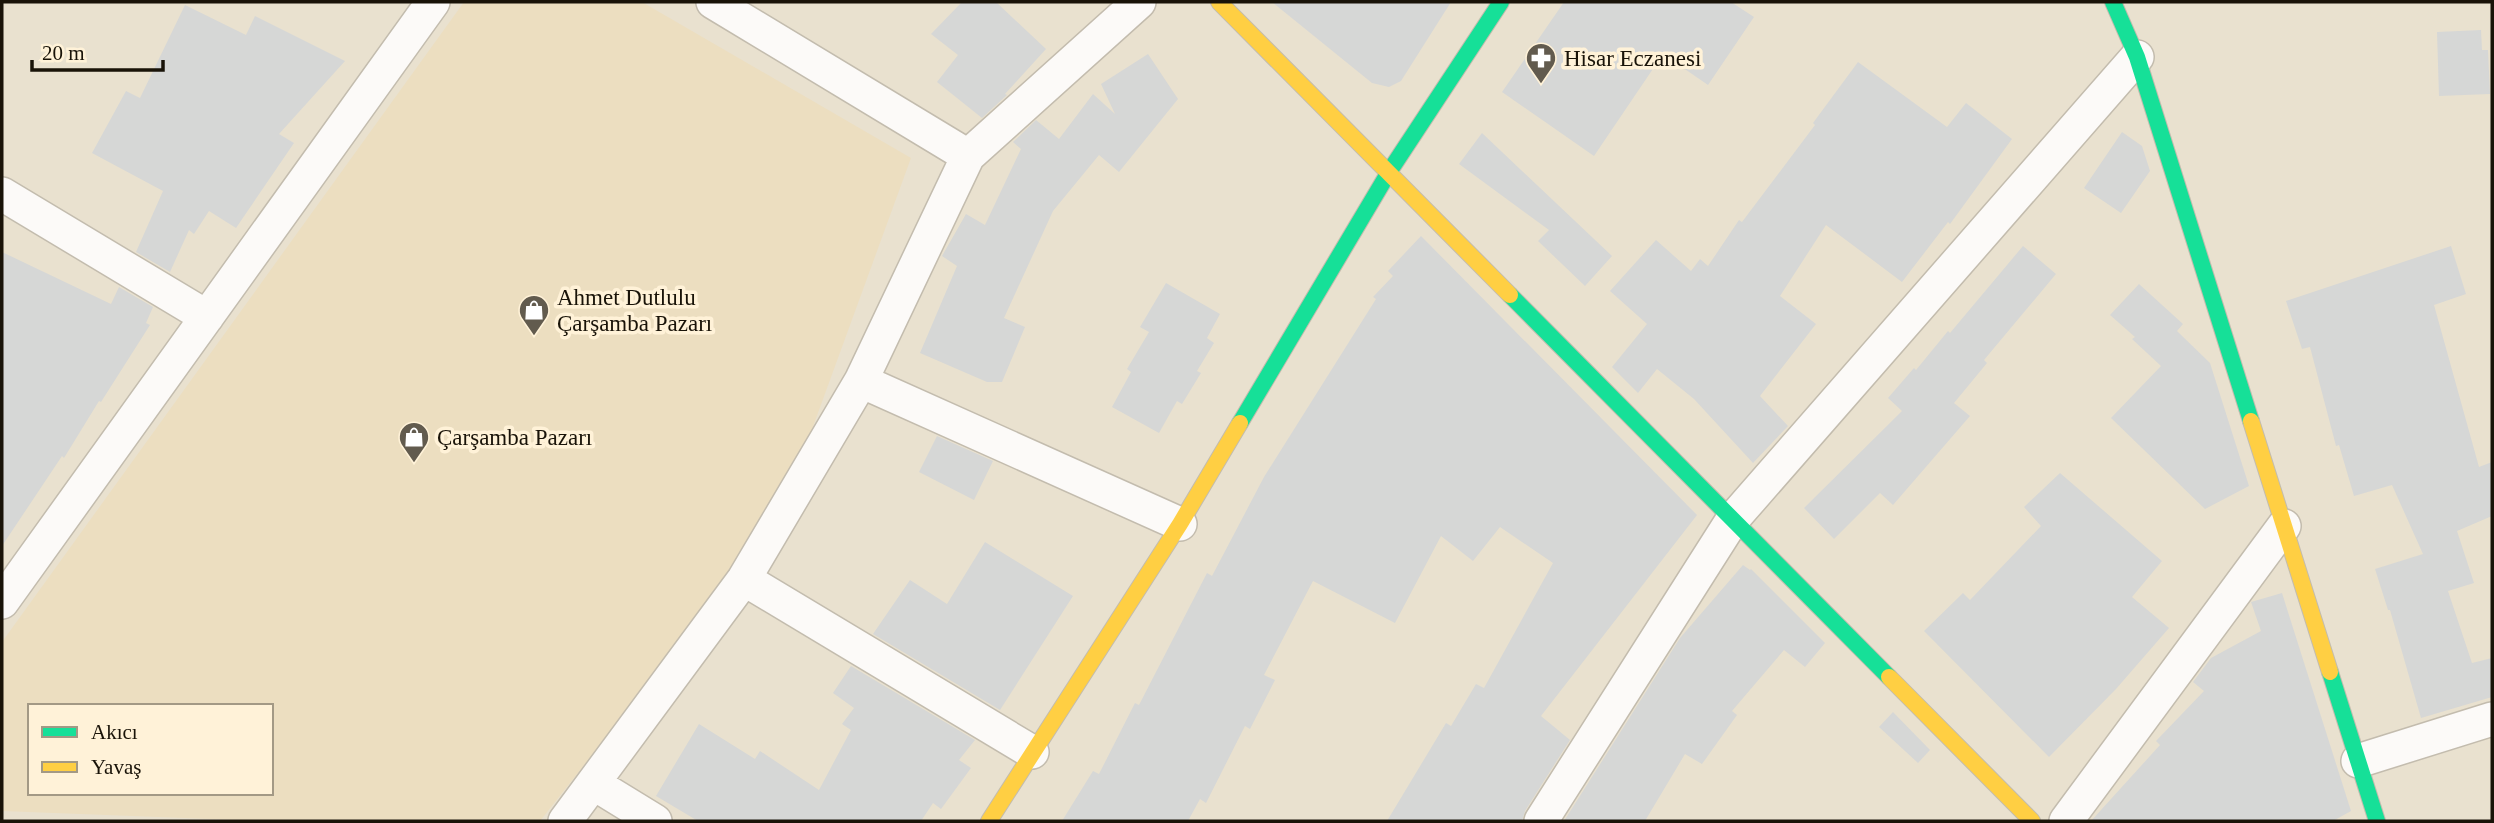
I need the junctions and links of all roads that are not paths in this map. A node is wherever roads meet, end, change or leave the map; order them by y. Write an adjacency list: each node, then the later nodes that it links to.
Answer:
1 (433, 2): 11 (street)
2 (1139, 2): 8 (street)
3 (1219, 2): 9 (street)
4 (1501, 2): 9 (street)
5 (2113, 2): 7 (street)
6 (733, 6): 8 (street)
7 (2137, 57): 13 (street); 15 (street)
8 (968, 156): 12 (street)
9 (1389, 172): 13 (street); 14 (street)
10 (2, 194): 11 (street)
11 (207, 317): 17 (street)
12 (861, 382): 14 (street); 16 (street)
13 (1732, 519): 25 (street); 26 (street)
14 (1180, 524): 19 (street)
15 (2284, 526): 20 (street); 27 (street)
16 (744, 579): 19 (street); 21 (street)
17 (2, 602)
18 (2492, 719): 20 (street)
19 (1032, 752): 24 (street)
20 (2358, 761): 28 (street)
21 (593, 783): 22 (street); 23 (street)
22 (565, 821)
23 (655, 821)
24 (989, 821)
25 (1541, 821)
26 (2032, 821)
27 (2066, 821)
28 (2377, 821)

